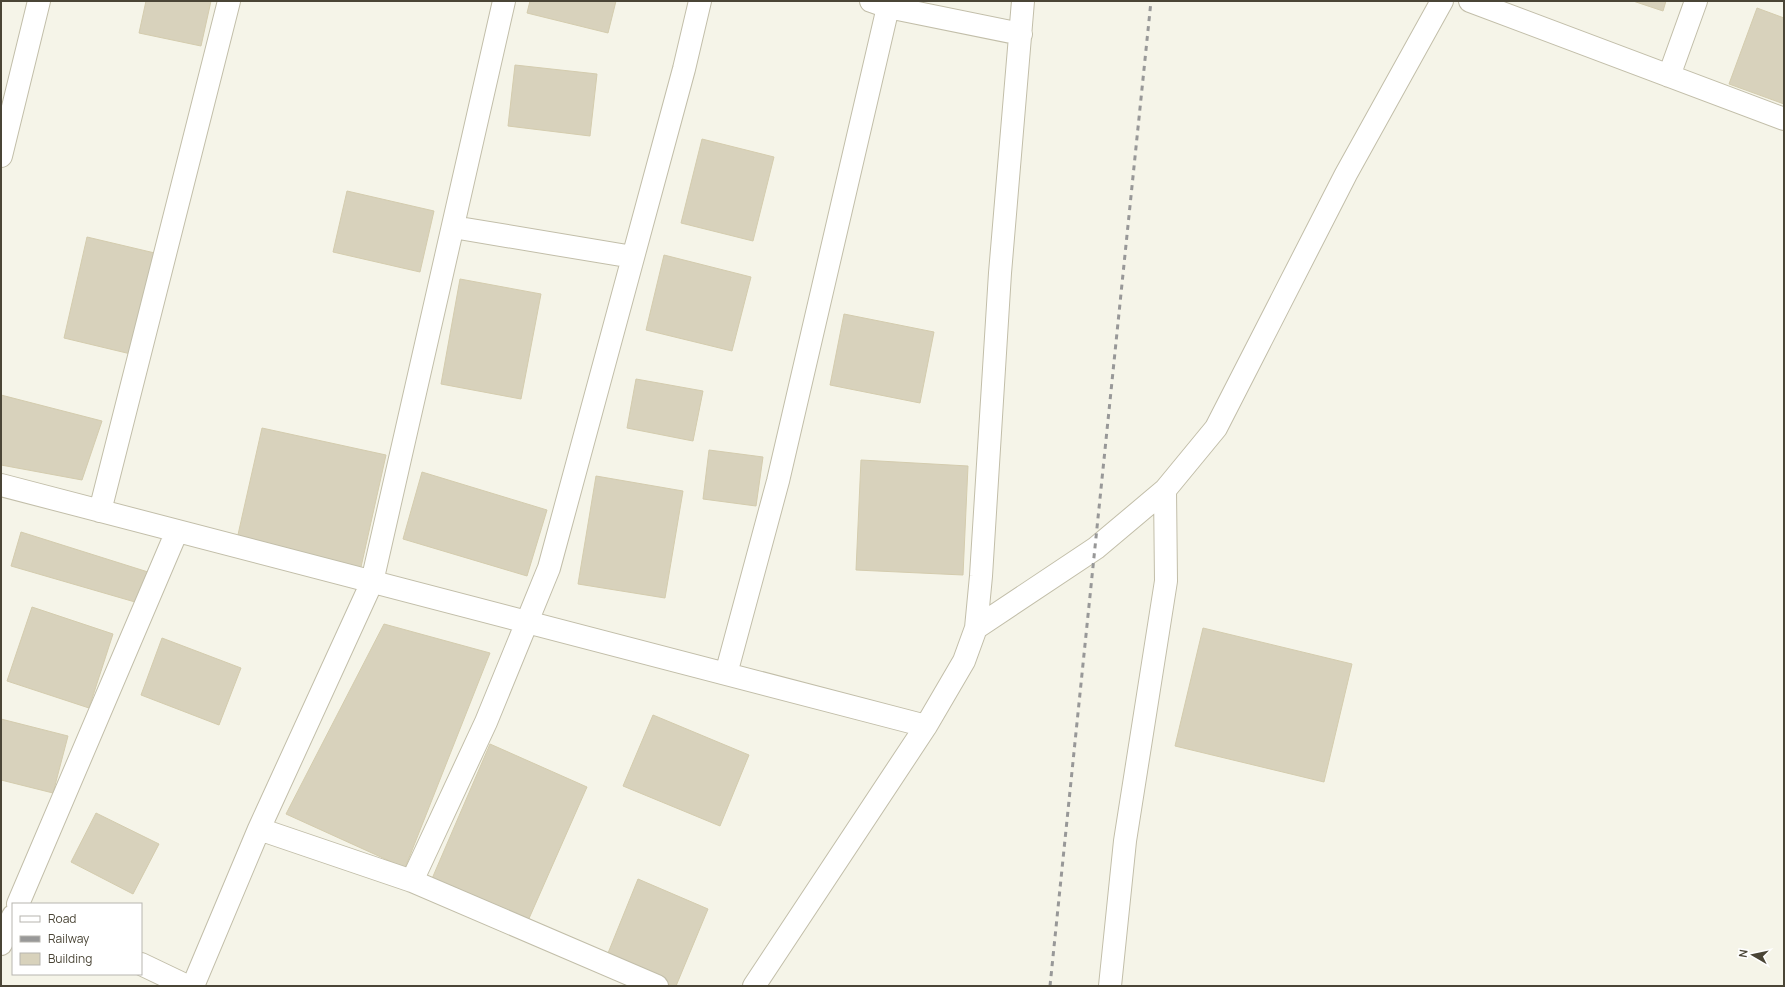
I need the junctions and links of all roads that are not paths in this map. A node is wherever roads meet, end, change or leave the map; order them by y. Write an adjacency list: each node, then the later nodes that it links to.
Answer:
1 (39, 1): 13 (street)
2 (229, 1): 18 (street)
3 (504, 1): 14 (street)
4 (700, 1): 15 (street)
5 (1023, 1): 10 (street)
6 (1442, 1): 17 (street)
7 (1470, 1): 11 (street)
8 (1696, 1): 11 (street)
9 (880, 4): 10 (street); 23 (street)
10 (1021, 34): 22 (street)
11 (1669, 76): 12 (street)
12 (1784, 119)
13 (1, 156)
14 (453, 227): 15 (street); 20 (street)
15 (633, 257): 21 (street)
16 (1, 485): 18 (street)
17 (1165, 490): 22 (street); 37 (street)
18 (100, 511): 19 (street)
19 (177, 531): 20 (street); 27 (street)
20 (372, 582): 21 (street); 25 (street)
21 (527, 622): 23 (street); 26 (street)
22 (976, 628): 24 (street)
23 (726, 674): 24 (street)
24 (926, 726): 36 (street)
25 (259, 829): 26 (street); 34 (street)
26 (412, 881): 35 (street)
27 (18, 903)
28 (1, 907): 29 (street)
29 (12, 912)
30 (12, 918): 31 (street)
31 (1, 944)
32 (142, 964): 33 (street)
33 (187, 986)
34 (193, 986)
35 (657, 986)
36 (754, 986)
37 (1110, 986)

